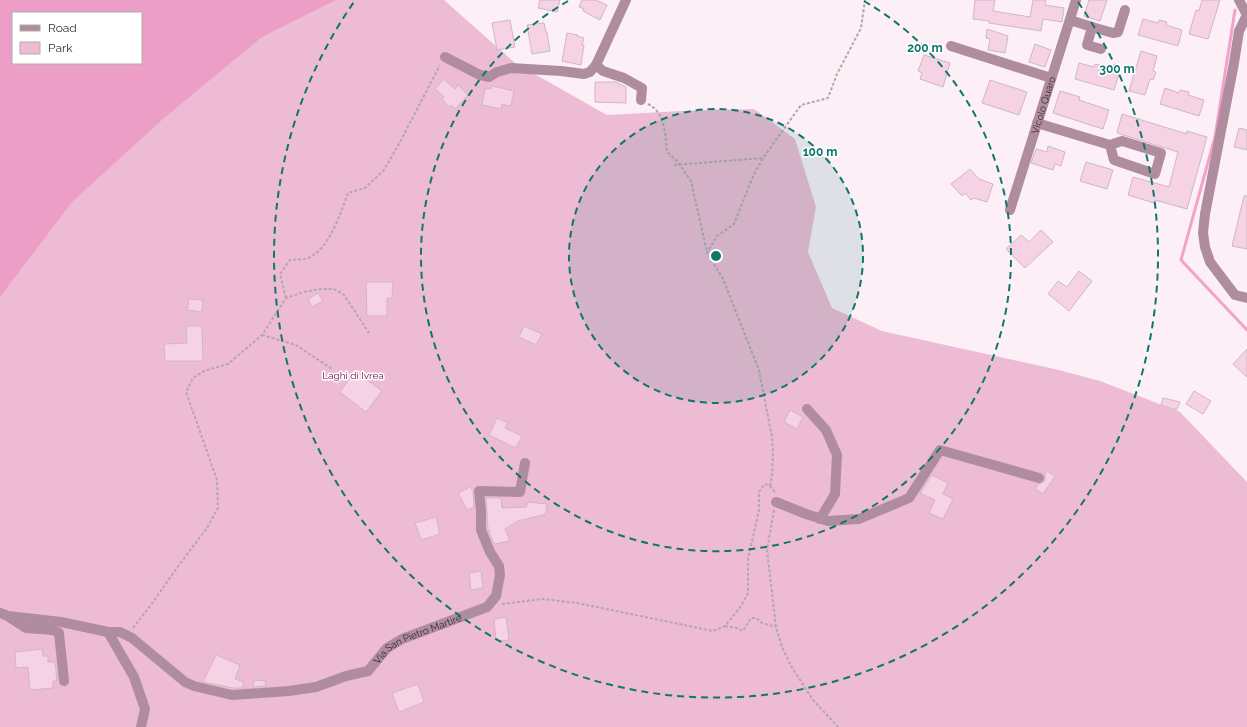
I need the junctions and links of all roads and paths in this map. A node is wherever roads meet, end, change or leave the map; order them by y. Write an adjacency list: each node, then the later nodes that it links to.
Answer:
1 (626, 0): 11 (street)
2 (865, 0): 16 (path)
3 (1076, 0): 6 (street, Vicolo Quaro)
4 (1238, 0): 22 (street)
5 (1125, 10): 7 (street)
6 (1070, 20): 7 (street); 12 (street, Vicolo Quaro)
7 (1092, 27): 9 (street)
8 (952, 46): 12 (street)
9 (1101, 49)
10 (445, 57): 11 (street); 21 (path)
11 (596, 65): 13 (street)
12 (1051, 78): 14 (street, Vicolo Quaro)
13 (641, 100): 18 (path)
14 (1037, 123): 15 (street); 19 (street, Vicolo Quaro)
15 (1110, 145): 15 (street)
16 (763, 158): 18 (path); 20 (path)
17 (674, 165): 18 (path)
18 (680, 165): 20 (path)
19 (1010, 210)
20 (707, 253): 29 (path)
21 (286, 298): 23 (path); 24 (path)
22 (1247, 298)
23 (369, 333)
24 (262, 335): 25 (path); 37 (path)
25 (332, 369)
26 (807, 410): 31 (street)
27 (525, 463): 32 (street)
28 (1039, 478): 31 (street)
29 (770, 486): 30 (path); 34 (path)
30 (776, 502): 31 (street); 35 (path)
31 (820, 519)
32 (487, 607): 34 (path); 37 (street, Via San Pietro Martire)
33 (4, 614): 36 (street); 38 (street)
34 (725, 626): 35 (path)
35 (776, 627): 40 (path)
36 (108, 632): 37 (street); 39 (street)
37 (128, 635)
38 (64, 681)
39 (141, 727)
40 (838, 727)

